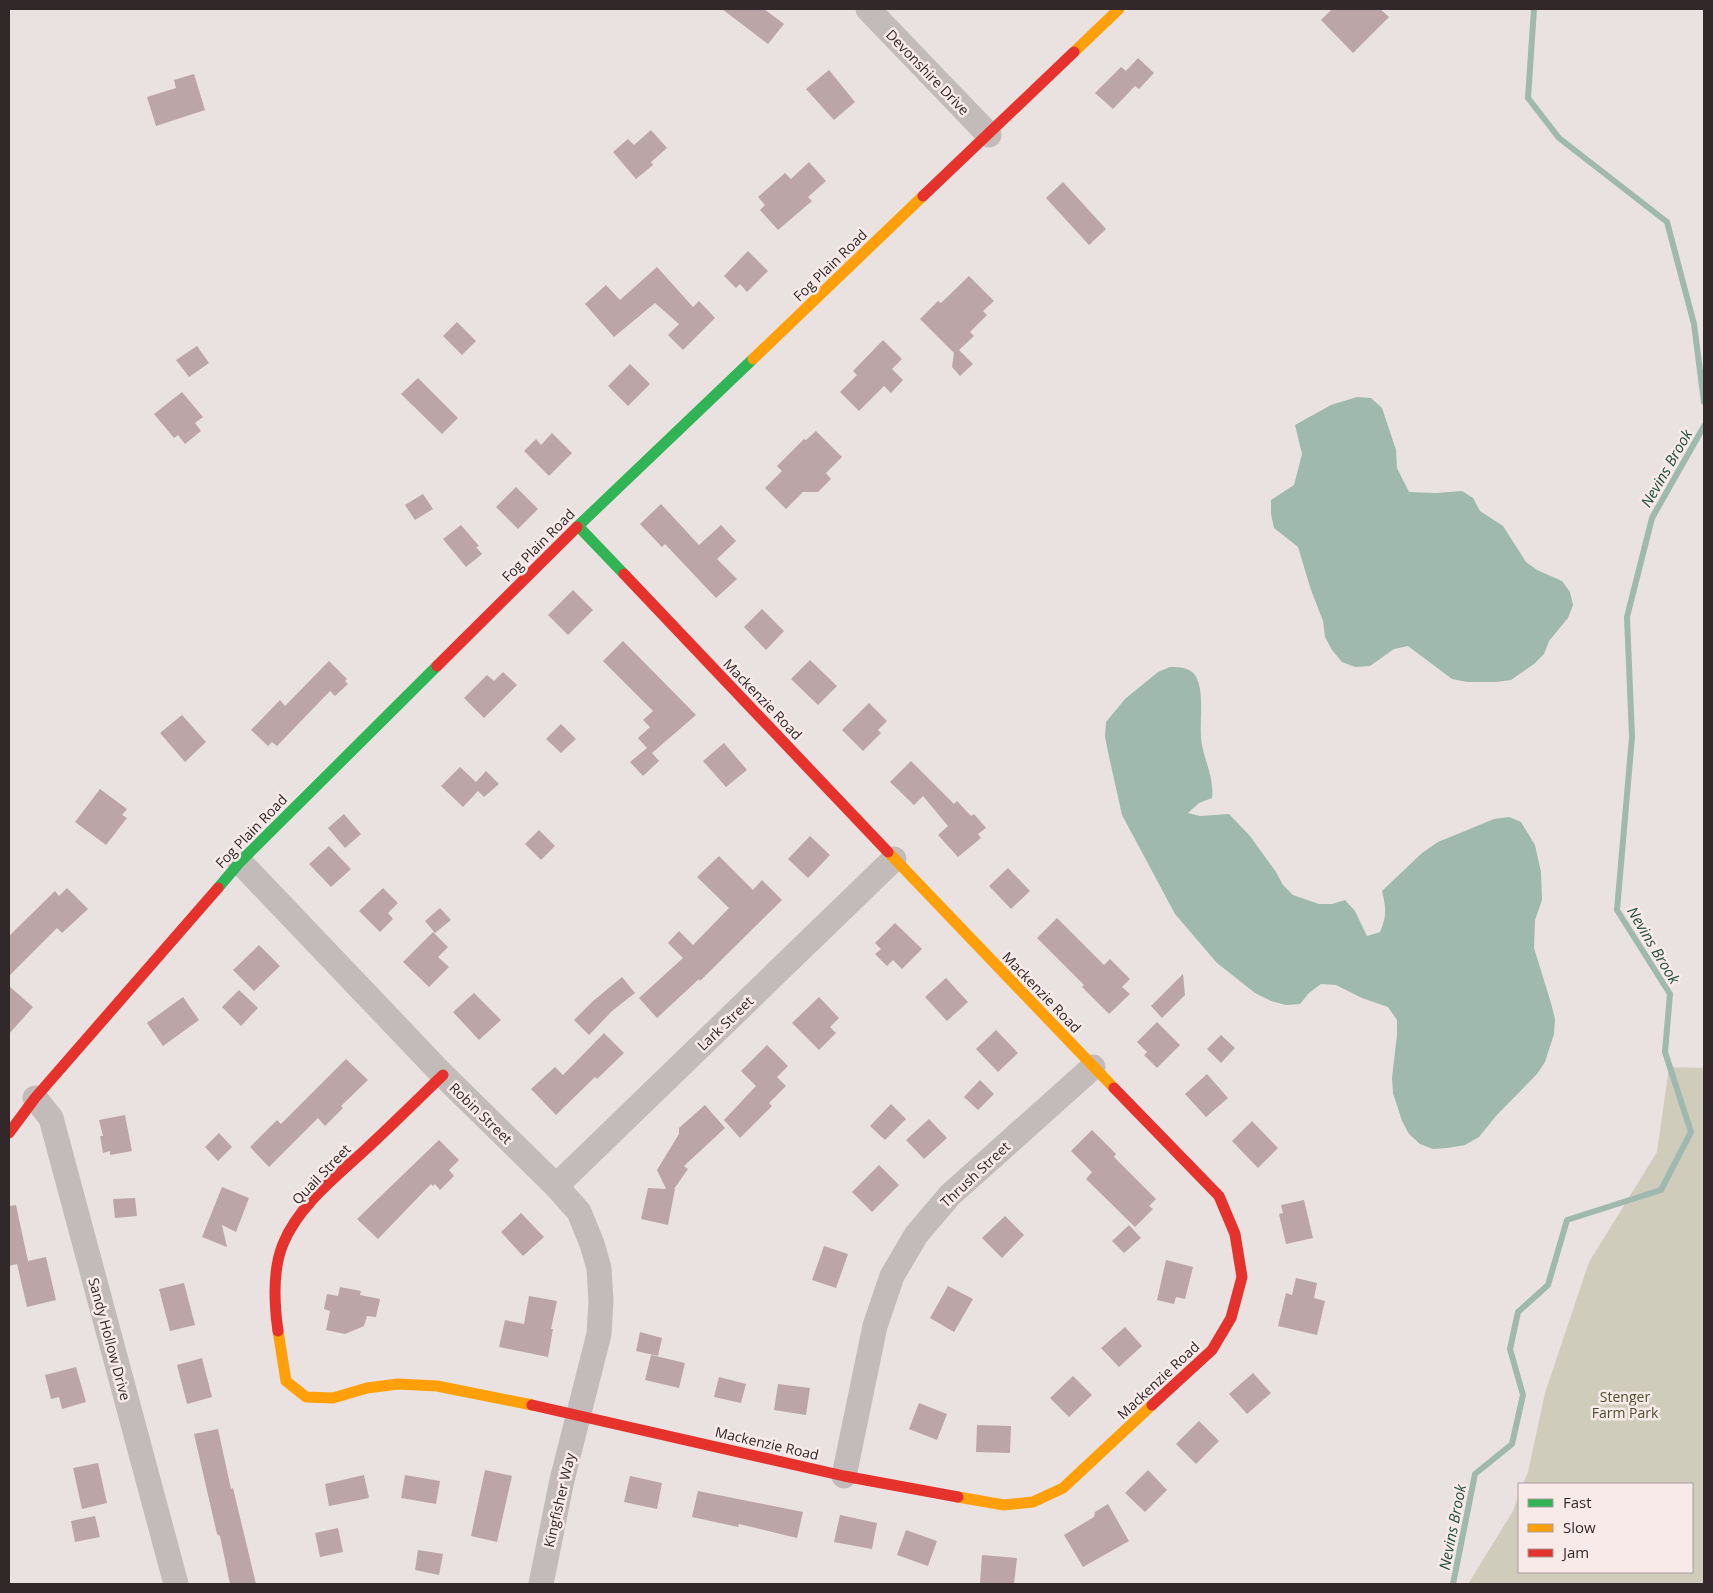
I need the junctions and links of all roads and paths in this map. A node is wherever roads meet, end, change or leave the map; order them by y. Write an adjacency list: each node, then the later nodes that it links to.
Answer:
1 (868, 9): 3 (street, Devonshire Drive)
2 (1119, 9): 3 (street, Fog Plain Road)
3 (989, 135): 4 (street, Fog Plain Road)
4 (578, 526): 5 (street, Mackenzie Road); 6 (street, Fog Plain Road)
5 (894, 859): 7 (street, Mackenzie Road); 11 (street, Lark Street)
6 (240, 862): 8 (street, Robin Street); 9 (street, Fog Plain Road)
7 (1093, 1067): 14 (street, Thrush Street); 14 (street, Mackenzie Road)
8 (443, 1075): 11 (street, Robin Street); 12 (street, Quail Street)
9 (36, 1098): 10 (street, Fog Plain Road); 15 (street, Sandy Hollow Drive)
10 (9, 1133)
11 (556, 1186): 13 (street, Robin Street)
12 (286, 1381): 13 (street, Mackenzie Road)
13 (580, 1415): 14 (street, Mackenzie Road); 16 (street, Kingfisher Way)
14 (844, 1476)
15 (176, 1584)
16 (541, 1584)

